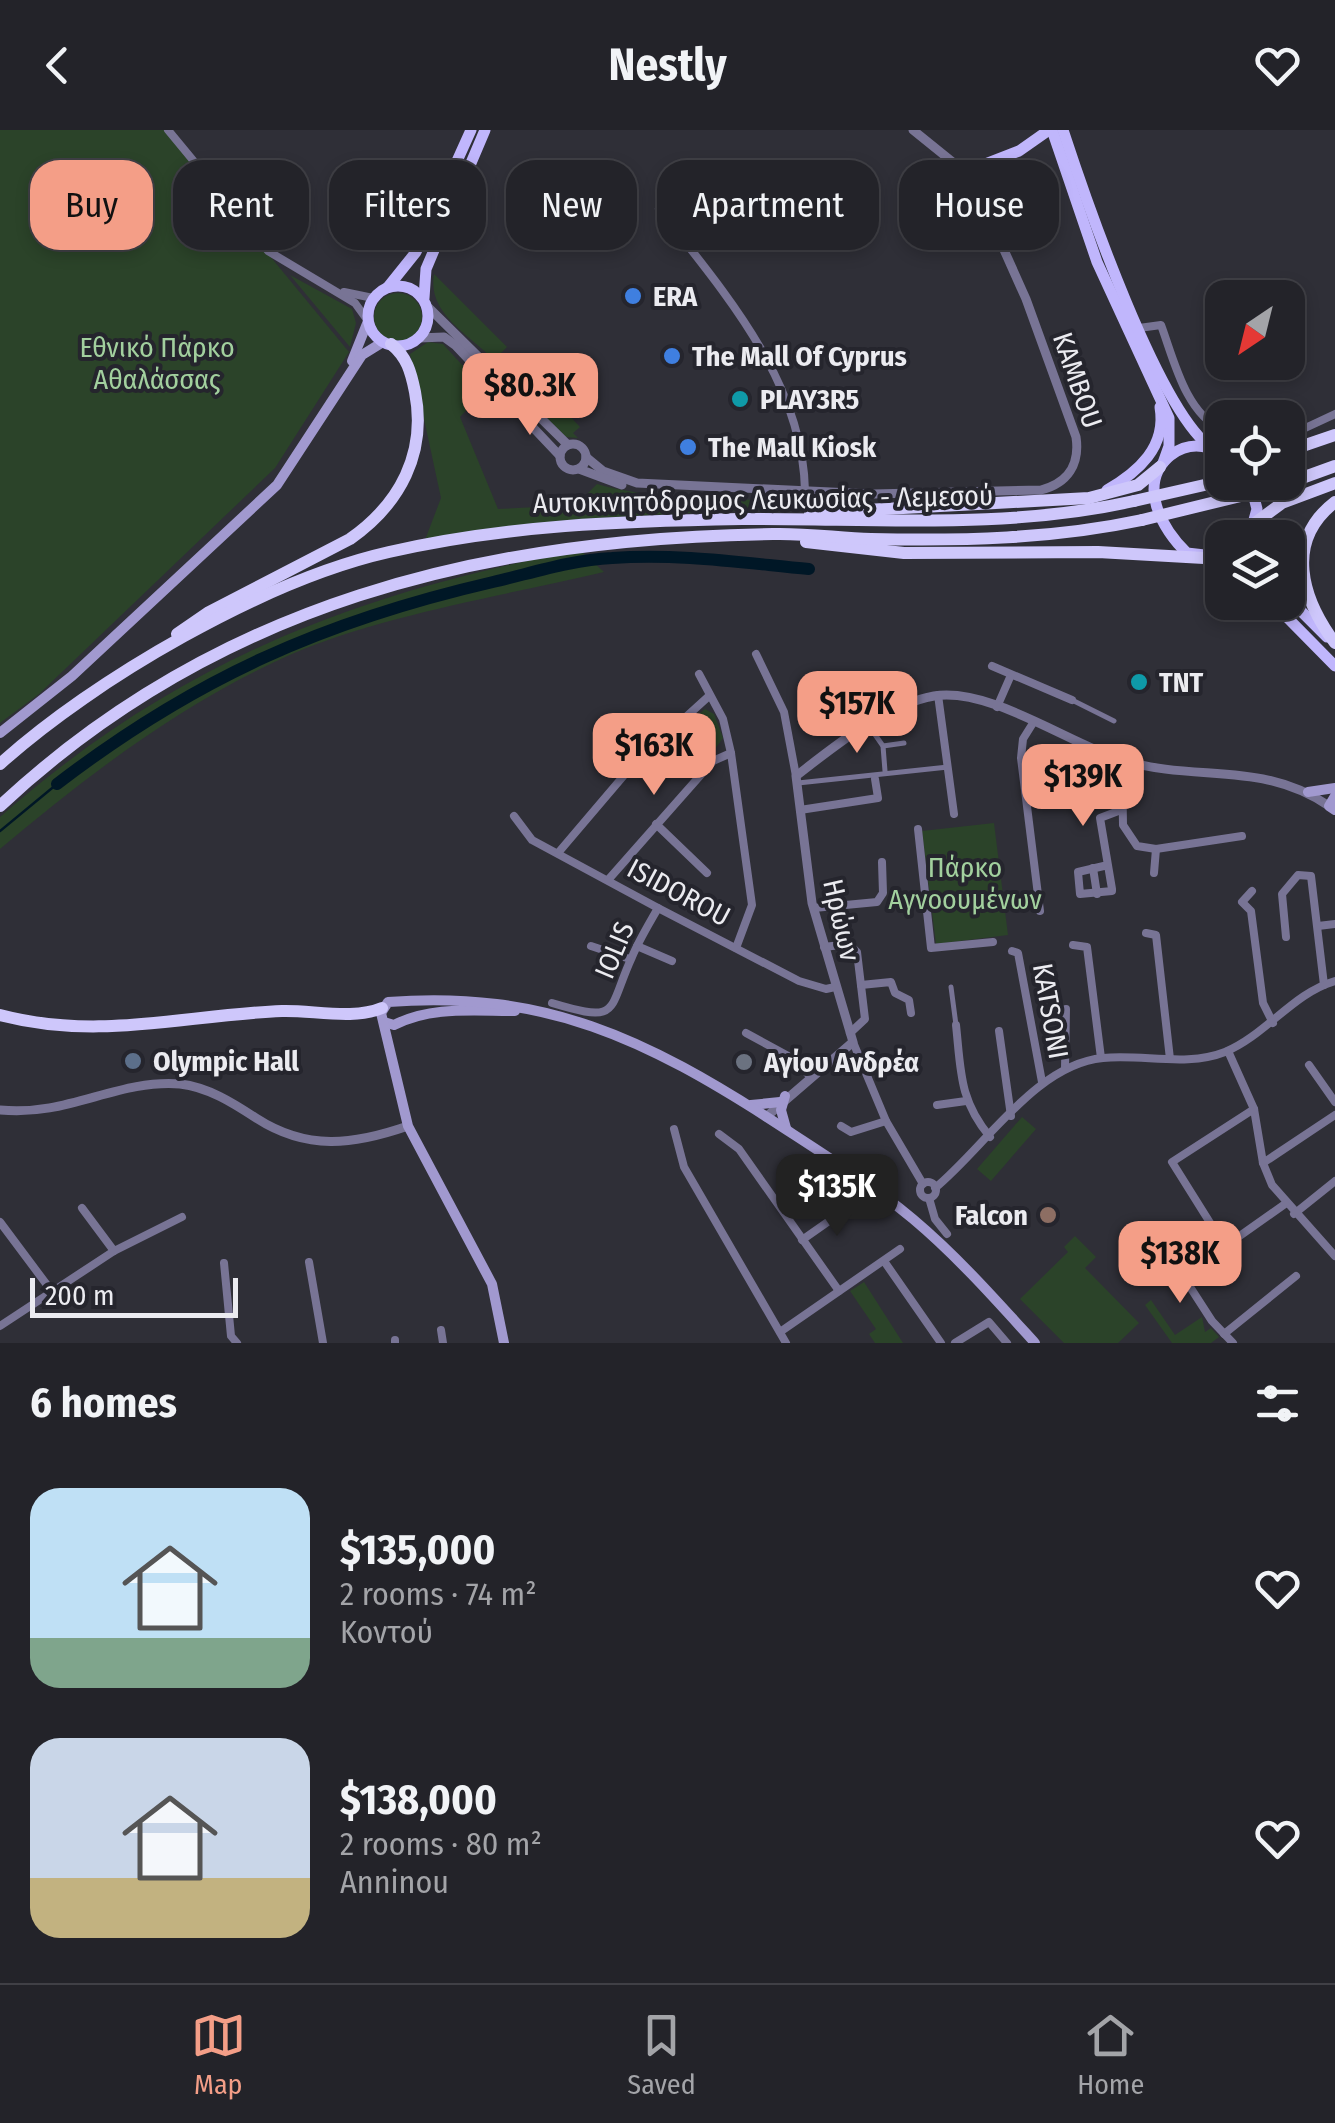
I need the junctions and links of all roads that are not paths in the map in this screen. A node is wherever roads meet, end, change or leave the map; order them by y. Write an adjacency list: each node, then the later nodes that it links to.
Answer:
1 (168, 130): 13 (street)
2 (471, 130): 14 (main road)
3 (485, 130): 16 (main road)
4 (913, 130): 9 (street, KAMBOU)
5 (1050, 130): 7 (main road); 8 (main road)
6 (1063, 130): 18 (main road)
7 (1018, 151): 8 (main road); 10 (main road)
8 (1060, 154): 21 (main road)
9 (950, 160)
10 (995, 160)
11 (688, 250): 39 (street)
12 (1005, 250): 39 (street, KAMBOU)
13 (326, 285): 15 (street); 17 (street)
14 (388, 287): 15 (main road); 16 (main road)
15 (373, 298): 17 (main road)
16 (425, 303): 19 (main road); 28 (street)
17 (368, 321): 20 (main road); 50 (main road)
18 (1140, 328): 23 (street); 26 (main road)
19 (419, 338): 20 (main road); 32 (street)
20 (387, 343): 50 (main road); 51 (highway)
21 (1156, 388): 34 (main road); 40 (main road)
22 (1335, 414): 24 (street)
23 (1205, 419)
24 (1305, 428)
25 (1335, 435): 29 (highway)
26 (1205, 439)
27 (1335, 444): 31 (highway)
28 (568, 445): 32 (street); 33 (street)
29 (1305, 445)
30 (1205, 449): 34 (main road)
31 (1305, 454)
32 (560, 456): 36 (street)
33 (586, 457): 36 (street); 39 (street, KAMBOU)
34 (1162, 465): 40 (highway); 45 (main road)
35 (1335, 466): 44 (highway, bridge)
36 (578, 469): 39 (street, KAMBOU)
37 (1335, 483): 43 (highway)
38 (1205, 485): 42 (highway, Αυτοκινητόδρομος Λευκωσίας - Λεμεσού, bridge)
39 (805, 491)
40 (1089, 498): 42 (highway)
41 (1335, 502): 49 (highway)
42 (742, 520): 51 (highway, Αυτοκινητόδρομος Λευκωσίας - Λεμεσού)
43 (1265, 520)
44 (719, 536): 46 (highway); 77 (highway)
45 (1205, 557)
46 (1205, 558)
47 (1305, 615): 49 (main road)
48 (1290, 620): 54 (main road)
49 (1335, 644)
50 (95, 652): 64 (main road)
51 (156, 653): 69 (highway, Αυτοκινητόδρομος Λευκωσίας - Λεμεσού)
52 (756, 654): 73 (street, Ηρώων)
53 (992, 666): 56 (street)
54 (1335, 666)
55 (699, 674): 58 (street)
56 (1011, 675): 59 (street); 60 (street)
57 (938, 695): 60 (street); 63 (street); 70 (street)
58 (710, 696): 67 (street); 86 (street)
59 (1072, 700): 61 (street)
60 (997, 707): 62 (street)
61 (1114, 721)
62 (1033, 723): 68 (street); 97 (street)
63 (868, 726): 66 (street); 73 (street)
64 (0, 733)
65 (904, 743): 66 (street)
66 (883, 746): 71 (street)
67 (730, 753): 82 (street); 107 (street)
68 (1122, 760): 75 (street); 79 (street)
69 (0, 764)
70 (948, 767): 71 (street); 80 (street)
71 (886, 771): 73 (street)
72 (874, 778): 78 (street)
73 (796, 780): 78 (street, Ηρώων)
74 (1335, 788): 75 (main road)
75 (1308, 792): 76 (street)
76 (1333, 806)
77 (0, 807)
78 (800, 810): 96 (street, Ηρώων)
79 (1121, 810): 85 (street); 88 (street)
80 (954, 814)
81 (514, 816): 86 (street, ISIDOROU)
82 (656, 824): 90 (street); 92 (street)
83 (918, 829): 102 (street)
84 (1242, 836): 85 (street)
85 (1156, 849): 91 (street)
86 (558, 852): 92 (street, ISIDOROU)
87 (882, 862): 96 (street)
88 (1108, 865): 89 (street); 94 (street)
89 (1092, 868): 94 (street); 94 (street)
90 (707, 873)
91 (1154, 873)
92 (608, 880): 95 (street, ISIDOROU)
93 (1252, 891): 124 (street)
94 (1097, 894)
95 (658, 908): 105 (street, IOLIS); 107 (street, ISIDOROU)
96 (814, 908): 106 (street, Ηρώων)
97 (1040, 911)
98 (1335, 924): 99 (street)
99 (1318, 926): 101 (street); 112 (street)
100 (1146, 933): 132 (street)
101 (1286, 938)
102 (992, 942)
103 (1073, 945): 131 (street)
104 (591, 946): 109 (street)
105 (637, 946): 109 (street, IOLIS); 110 (street)
106 (824, 947): 113 (street, Ηρώων); 114 (street)
107 (736, 948): 113 (street, ISIDOROU)
108 (1012, 951): 136 (street, KATSONI)
109 (630, 959): 116 (street, IOLIS)
110 (672, 961)
111 (1335, 982): 112 (street)
112 (1324, 984): 124 (street)
113 (835, 986): 128 (street, Ηρώων)
114 (861, 986): 120 (street); 128 (street)
115 (951, 987): 125 (street)
116 (552, 1003)
117 (400, 1004): 119 (main road); 122 (main road); 123 (main road)
118 (1066, 1009): 134 (street)
119 (536, 1011): 123 (main road); 140 (main road)
120 (911, 1013)
121 (0, 1015): 122 (highway)
122 (383, 1015): 123 (main road); 130 (main road)
123 (401, 1021): 130 (main road)
124 (1273, 1023): 129 (street)
125 (956, 1025): 138 (street)
126 (999, 1031): 145 (street)
127 (746, 1034): 135 (street)
128 (851, 1037): 135 (street); 147 (street, Ηρώων)
129 (1228, 1050): 132 (street); 142 (street)
130 (394, 1055): 148 (main road)
131 (1101, 1058): 132 (street); 134 (street)
132 (1170, 1059)
133 (1309, 1065): 139 (street)
134 (1065, 1069): 136 (street)
135 (810, 1076): 137 (street)
136 (1042, 1082): 145 (street)
137 (783, 1099): 140 (main road); 146 (street); 151 (main road)
138 (966, 1101): 141 (street); 153 (street)
139 (1335, 1102)
140 (745, 1104): 146 (main road)
141 (937, 1104)
142 (1254, 1109): 154 (street); 168 (street)
143 (0, 1110): 148 (street)
144 (1335, 1115): 154 (street)
145 (1011, 1116): 153 (street)
146 (766, 1117): 151 (main road)
147 (886, 1121): 149 (street); 156 (street, Ηρώων)
148 (408, 1126): 186 (main road)
149 (842, 1126)
150 (674, 1128): 181 (street)
151 (788, 1132): 191 (main road)
152 (719, 1134): 166 (street)
153 (990, 1137): 157 (street)
154 (1263, 1163): 159 (street)
155 (1335, 1181): 162 (street)
156 (924, 1184): 157 (street); 158 (street, Ηρώων)
157 (936, 1188): 158 (street)
158 (929, 1198): 165 (street)
159 (1285, 1204): 162 (street); 168 (street)
160 (850, 1206): 166 (street)
161 (82, 1208): 170 (street)
162 (1294, 1214): 171 (street)
163 (182, 1217): 170 (street)
164 (0, 1222): 178 (street)
165 (947, 1234)
166 (802, 1240): 177 (street)
167 (1161, 1242): 175 (street)
168 (1224, 1245): 175 (street)
169 (900, 1249): 172 (street)
170 (114, 1252): 178 (street)
171 (1335, 1256)
172 (884, 1260): 177 (street); 188 (street)
173 (309, 1262): 184 (street)
174 (224, 1263): 183 (street)
175 (1183, 1276): 182 (street)
176 (1296, 1276): 182 (street)
177 (839, 1292): 181 (street)
178 (52, 1293): 179 (street)
179 (0, 1326)
180 (441, 1330): 185 (street)
181 (780, 1332): 187 (street)
182 (1224, 1334): 192 (street)
183 (237, 1343)
184 (323, 1343)
185 (443, 1343)
186 (504, 1343)
187 (786, 1343)
188 (941, 1343)
189 (954, 1343): 190 (street)
190 (1007, 1343)
191 (1035, 1343)
192 (1233, 1343)

